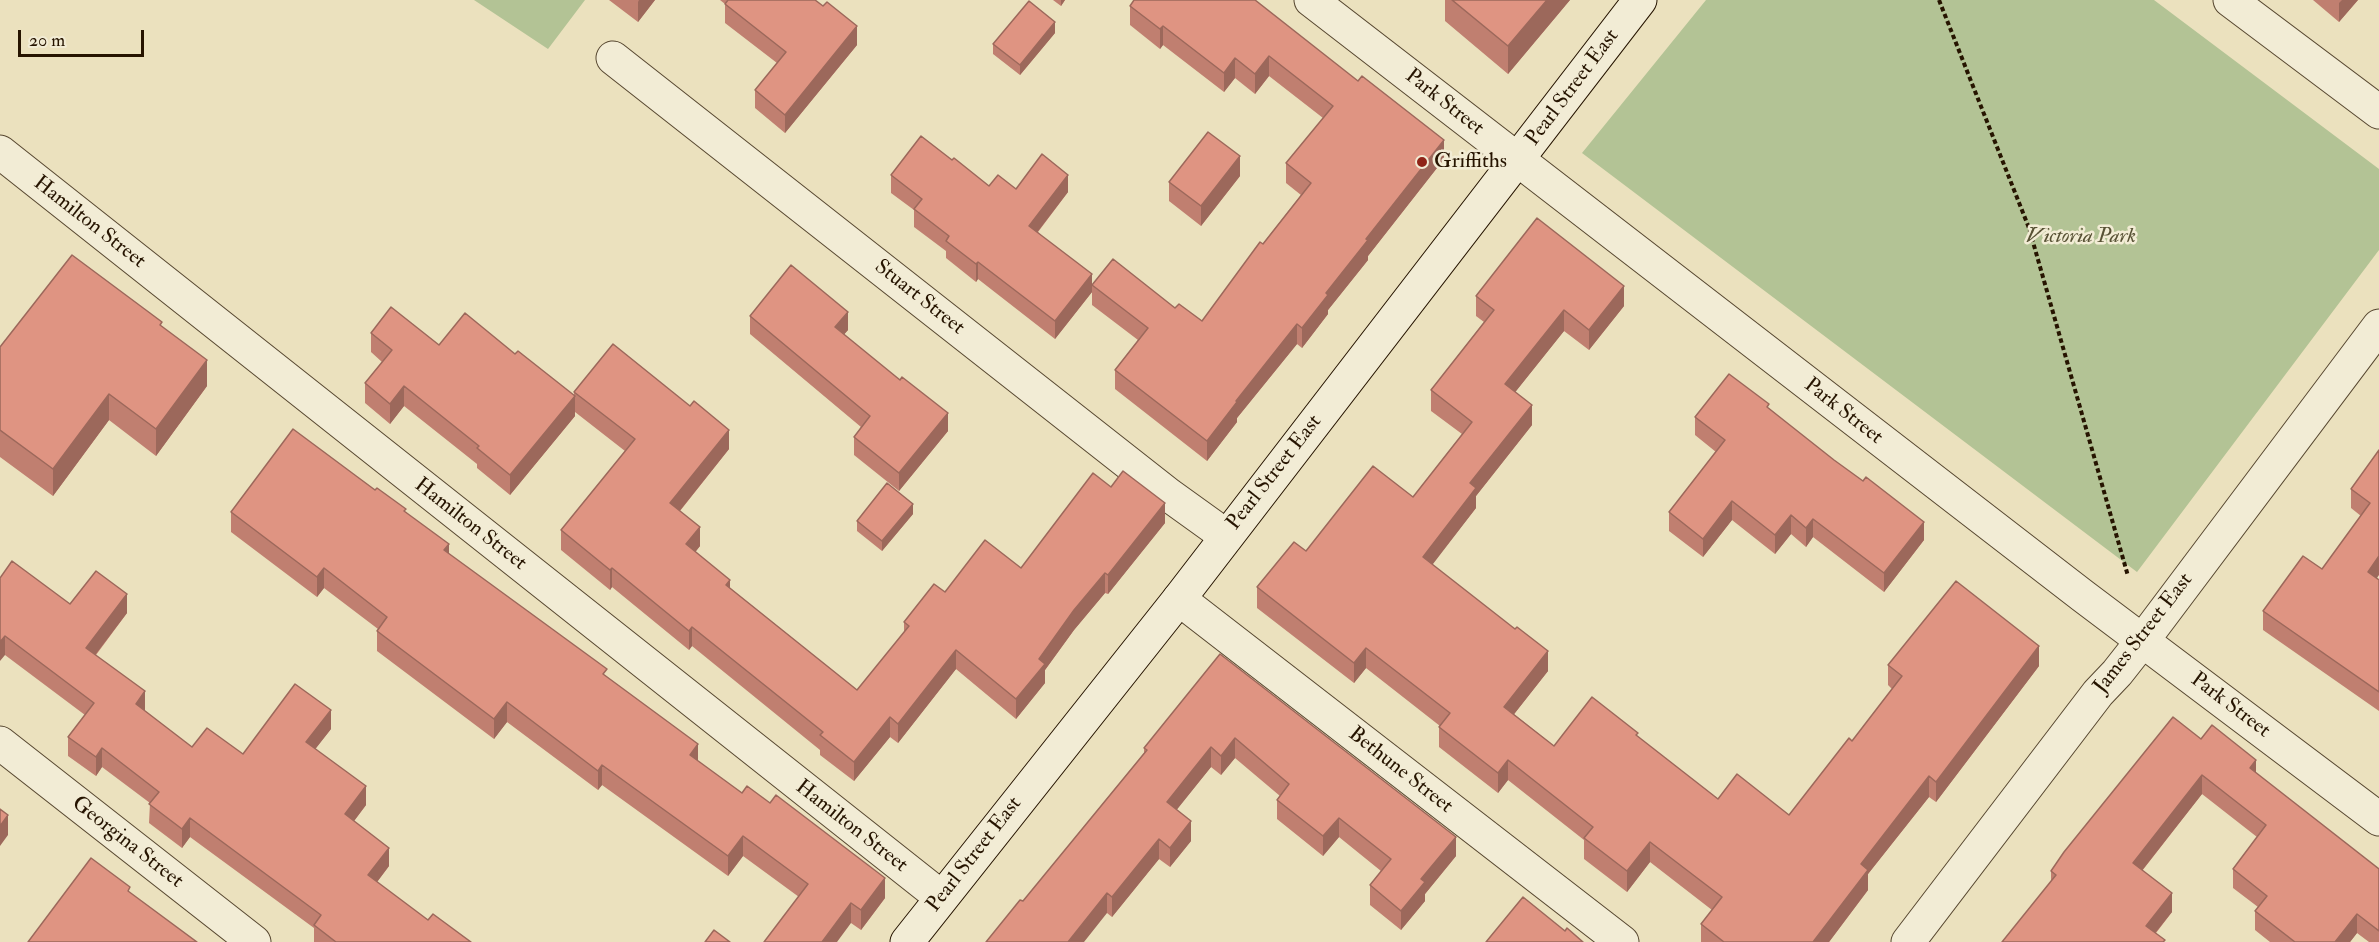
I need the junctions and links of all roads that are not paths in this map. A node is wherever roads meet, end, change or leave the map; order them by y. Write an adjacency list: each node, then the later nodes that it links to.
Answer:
1 (1311, 0): 7 (street, Park Street)
2 (1640, 0): 7 (street, Pearl Street East)
3 (2230, 0): 5 (street)
4 (613, 58): 9 (street, Stuart Street)
5 (2379, 112)
6 (0, 152): 14 (street, Hamilton Street)
7 (1518, 161): 9 (street, Pearl Street East); 11 (street, Park Street)
8 (2379, 326): 11 (street, James Street East)
9 (1226, 536): 10 (street, Pearl Street East)
10 (1179, 599): 14 (street, Pearl Street East); 17 (street, Bethune Street)
11 (2143, 640): 13 (street, Park Street); 18 (street, James Street East)
12 (0, 743): 15 (street, Georgina Street)
13 (2379, 819)
14 (940, 897): 16 (street, Pearl Street East)
15 (254, 942)
16 (907, 942)
17 (1622, 942)
18 (1908, 942)

